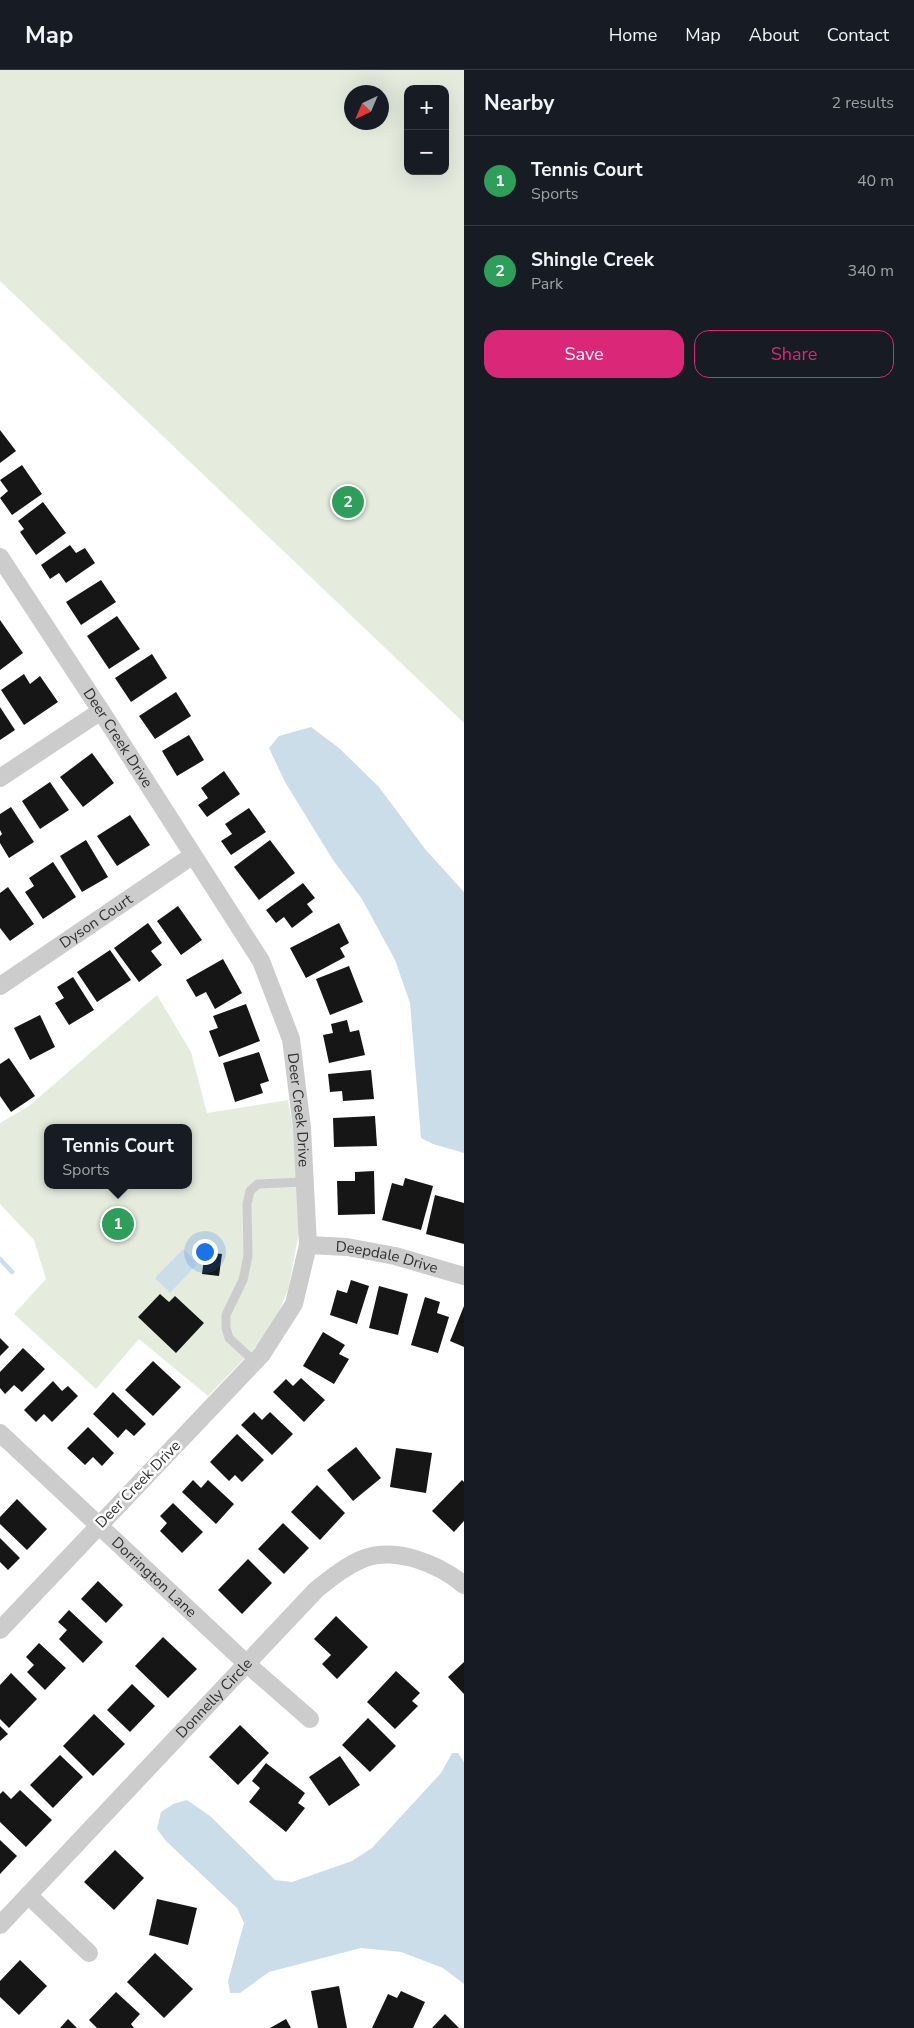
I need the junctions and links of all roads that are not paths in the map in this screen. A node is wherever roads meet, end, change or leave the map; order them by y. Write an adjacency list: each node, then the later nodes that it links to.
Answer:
1 (0, 557): 2 (street, Deer Creek Drive)
2 (101, 711): 3 (street); 4 (street, Deer Creek Drive)
3 (0, 778)
4 (192, 856): 5 (street, Dyson Court); 6 (street, Deer Creek Drive)
5 (0, 986)
6 (304, 1182): 7 (street, Deer Creek Drive); 9 (lane)
7 (308, 1245): 8 (street, Deepdale Drive); 9 (street, Deer Creek Drive)
8 (464, 1276)
9 (255, 1362): 11 (street, Deer Creek Drive)
10 (0, 1432): 11 (street, Dorrington Lane)
11 (98, 1526): 13 (street, Deer Creek Drive); 14 (street, Dorrington Lane)
12 (464, 1585): 14 (street, Donnelly Circle)
13 (0, 1630)
14 (247, 1664): 15 (street, Dorrington Lane); 16 (street, Donnelly Circle)
15 (310, 1720)
16 (28, 1895): 17 (street, Donnelly Circle); 18 (street)
17 (0, 1925)
18 (89, 1953)

